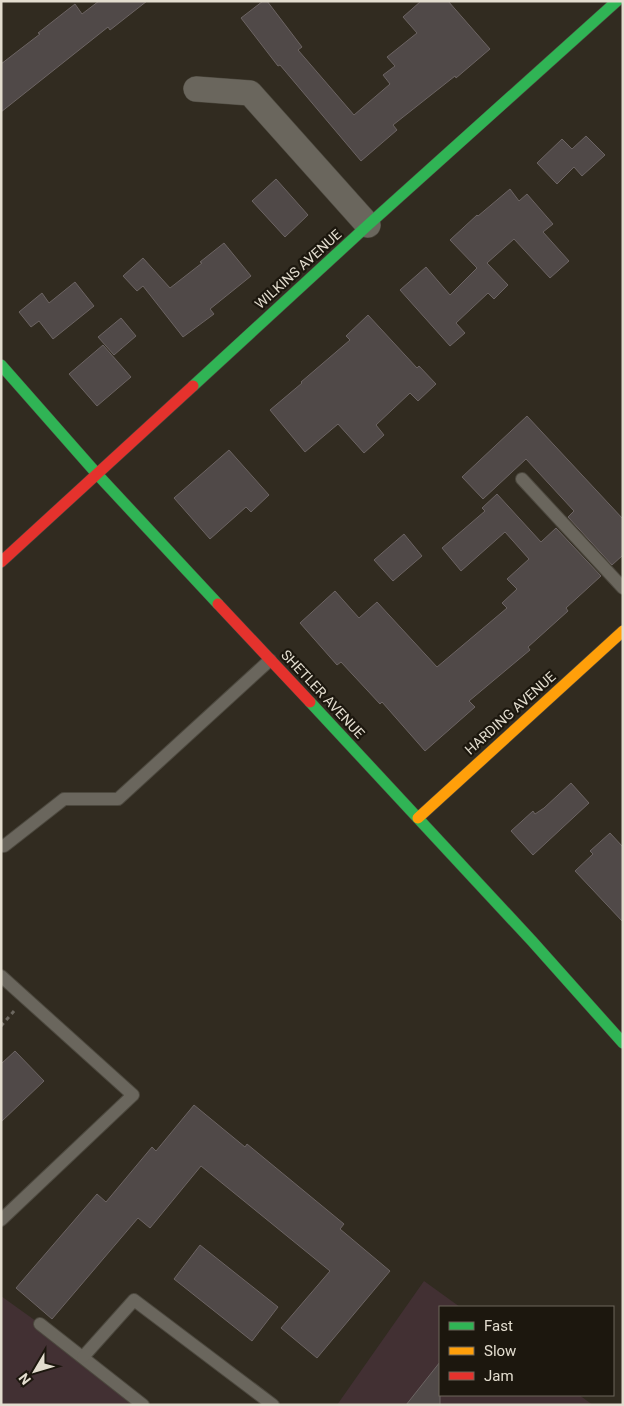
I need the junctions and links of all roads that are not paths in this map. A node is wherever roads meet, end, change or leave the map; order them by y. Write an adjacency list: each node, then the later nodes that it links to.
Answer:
1 (616, 1): 3 (street, WILKINS AVENUE)
2 (196, 89): 3 (street)
3 (368, 225): 5 (street, WILKINS AVENUE)
4 (1, 365): 5 (street, SHETLER AVENUE)
5 (97, 474): 7 (street, WILKINS AVENUE); 10 (street, SHETLER AVENUE)
6 (522, 479): 8 (lane)
7 (1, 562)
8 (623, 588)
9 (623, 631): 11 (street, HARDING AVENUE)
10 (270, 660): 11 (street, SHETLER AVENUE); 12 (lane)
11 (418, 818): 14 (street, SHETLER AVENUE)
12 (4, 846)
13 (1, 976): 15 (lane)
14 (623, 1043)
15 (1, 1220)
16 (40, 1324): 17 (lane)
17 (83, 1358): 18 (lane); 19 (lane)
18 (143, 1405)
19 (273, 1405)

